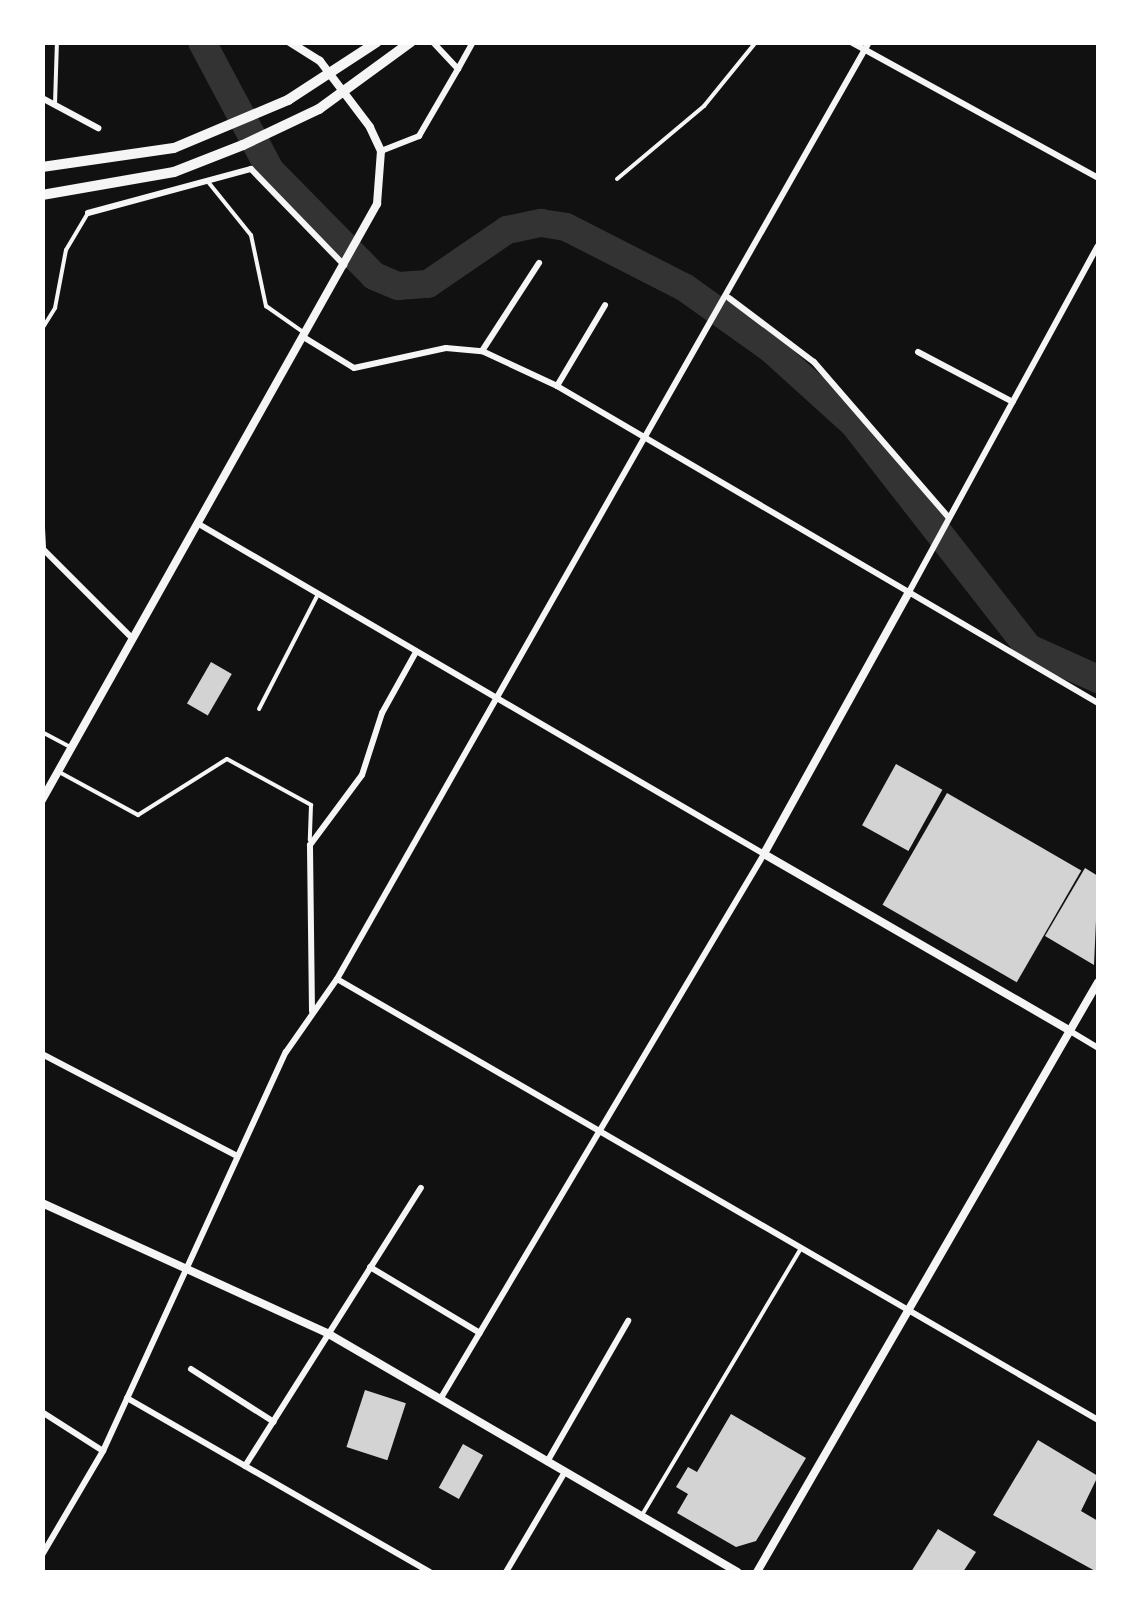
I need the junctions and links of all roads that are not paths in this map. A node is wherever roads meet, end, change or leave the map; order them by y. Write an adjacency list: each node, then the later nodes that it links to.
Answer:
1 (57, 42): 14 (lane)
2 (289, 42): 11 (street)
3 (377, 42): 11 (main road)
4 (411, 42): 12 (main road)
5 (434, 42): 10 (street)
6 (474, 42): 10 (street)
7 (756, 42): 19 (lane)
8 (851, 42): 9 (street)
9 (867, 46): 18 (street); 26 (street)
10 (458, 70): 16 (street)
11 (332, 74): 12 (street); 17 (main road)
12 (345, 92): 16 (street); 21 (main road)
13 (42, 98): 14 (street)
14 (55, 104): 15 (street)
15 (98, 128)
16 (381, 150): 25 (street)
17 (42, 167)
18 (1098, 178)
19 (617, 179)
20 (210, 184): 22 (street); 25 (street); 29 (lane)
21 (42, 195)
22 (88, 213): 28 (lane)
23 (1098, 246): 33 (street)
24 (539, 264): 30 (street)
25 (345, 266): 29 (street)
26 (728, 300): 34 (street); 35 (street)
27 (605, 305): 32 (street)
28 (42, 328)
29 (306, 336): 30 (street); 36 (street)
30 (482, 351): 32 (street)
31 (918, 352): 33 (street)
32 (556, 386): 34 (street)
33 (1013, 402): 35 (street)
34 (648, 440): 38 (street); 42 (street)
35 (949, 518): 38 (street)
36 (198, 523): 39 (street); 40 (street)
37 (42, 528): 40 (street)
38 (909, 592): 43 (street); 50 (street)
39 (318, 594): 41 (street); 44 (lane)
40 (133, 639): 46 (street)
41 (416, 652): 42 (street); 49 (street)
42 (497, 699): 50 (street); 51 (street)
43 (1098, 703)
44 (259, 709)
45 (42, 732): 46 (lane)
46 (72, 748): 47 (street)
47 (58, 772): 48 (street); 49 (lane)
48 (42, 800)
49 (310, 845): 53 (street)
50 (764, 854): 54 (street); 57 (street)
51 (338, 979): 53 (street); 57 (street)
52 (1098, 982): 54 (street)
53 (312, 1014): 58 (street)
54 (1070, 1032): 55 (street); 64 (street)
55 (1098, 1048)
56 (42, 1054): 58 (street)
57 (598, 1131): 61 (street); 66 (street)
58 (234, 1156): 62 (street)
59 (421, 1188): 63 (street)
60 (42, 1203): 62 (street)
61 (801, 1248): 64 (street); 78 (lane)
62 (188, 1266): 67 (street); 69 (street)
63 (370, 1267): 66 (street); 67 (street)
64 (910, 1312): 72 (street); 83 (street)
65 (628, 1321): 75 (street)
66 (480, 1332): 70 (street)
67 (327, 1333): 70 (street); 73 (street)
68 (191, 1369): 73 (street)
69 (128, 1398): 74 (street); 76 (street)
70 (441, 1398): 75 (street)
71 (42, 1412): 74 (street)
72 (1098, 1420)
73 (274, 1422): 76 (street)
74 (103, 1451): 79 (street)
75 (547, 1462): 77 (street)
76 (245, 1466): 80 (street)
77 (565, 1472): 78 (street); 81 (street)
78 (641, 1516): 82 (street)
79 (42, 1554)
80 (430, 1572)
81 (506, 1572)
82 (738, 1572)
83 (756, 1572)

